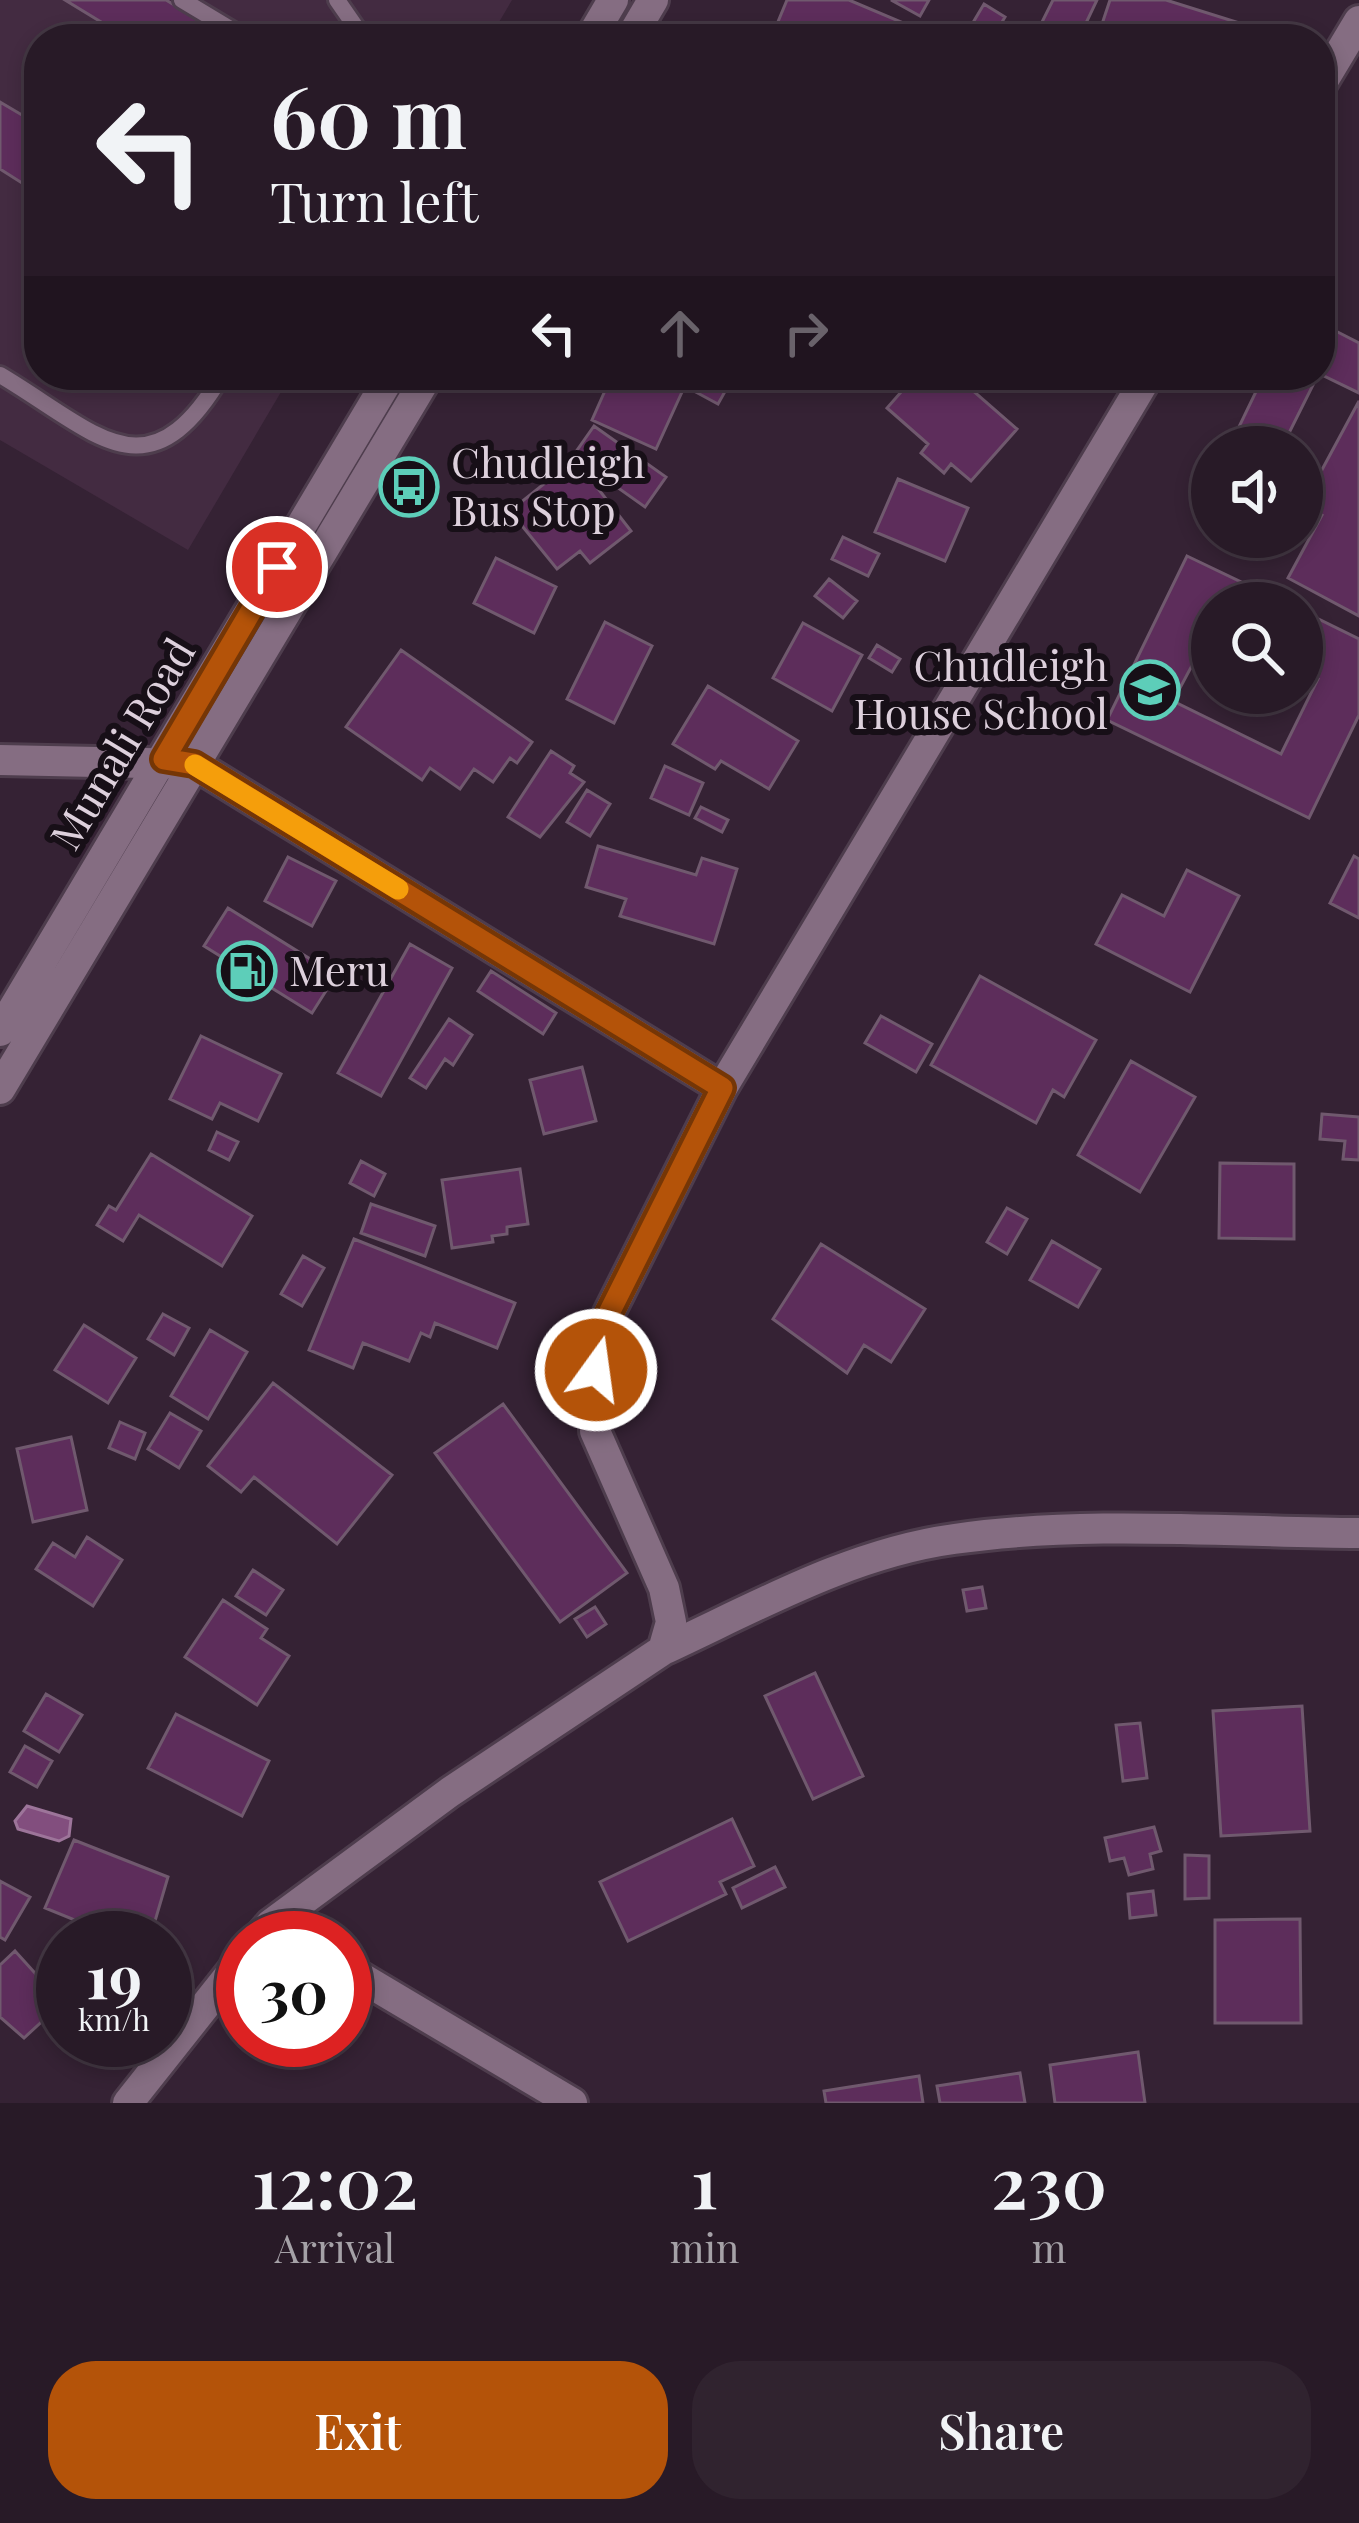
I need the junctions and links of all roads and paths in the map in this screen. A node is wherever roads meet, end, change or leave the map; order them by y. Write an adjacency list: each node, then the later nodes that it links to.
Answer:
1 (182, 0): 3 (lane)
2 (1359, 21): 4 (street)
3 (222, 24)
4 (1335, 61)
5 (25, 390): 6 (lane)
6 (213, 390)
7 (383, 390): 11 (street, Munali Road)
8 (418, 390): 11 (street, Munali Road)
9 (1139, 390): 13 (street)
10 (0, 760): 11 (street)
11 (179, 762): 12 (street, Munali Road); 13 (street); 14 (street, Munali Road)
12 (0, 1031)
13 (722, 1088): 16 (street)
14 (0, 1089)
15 (1359, 1533): 16 (street)
16 (663, 1650): 17 (street)
17 (302, 1911)
18 (372, 1984): 21 (street)
19 (216, 1992): 20 (street)
20 (128, 2103)
21 (572, 2103)

